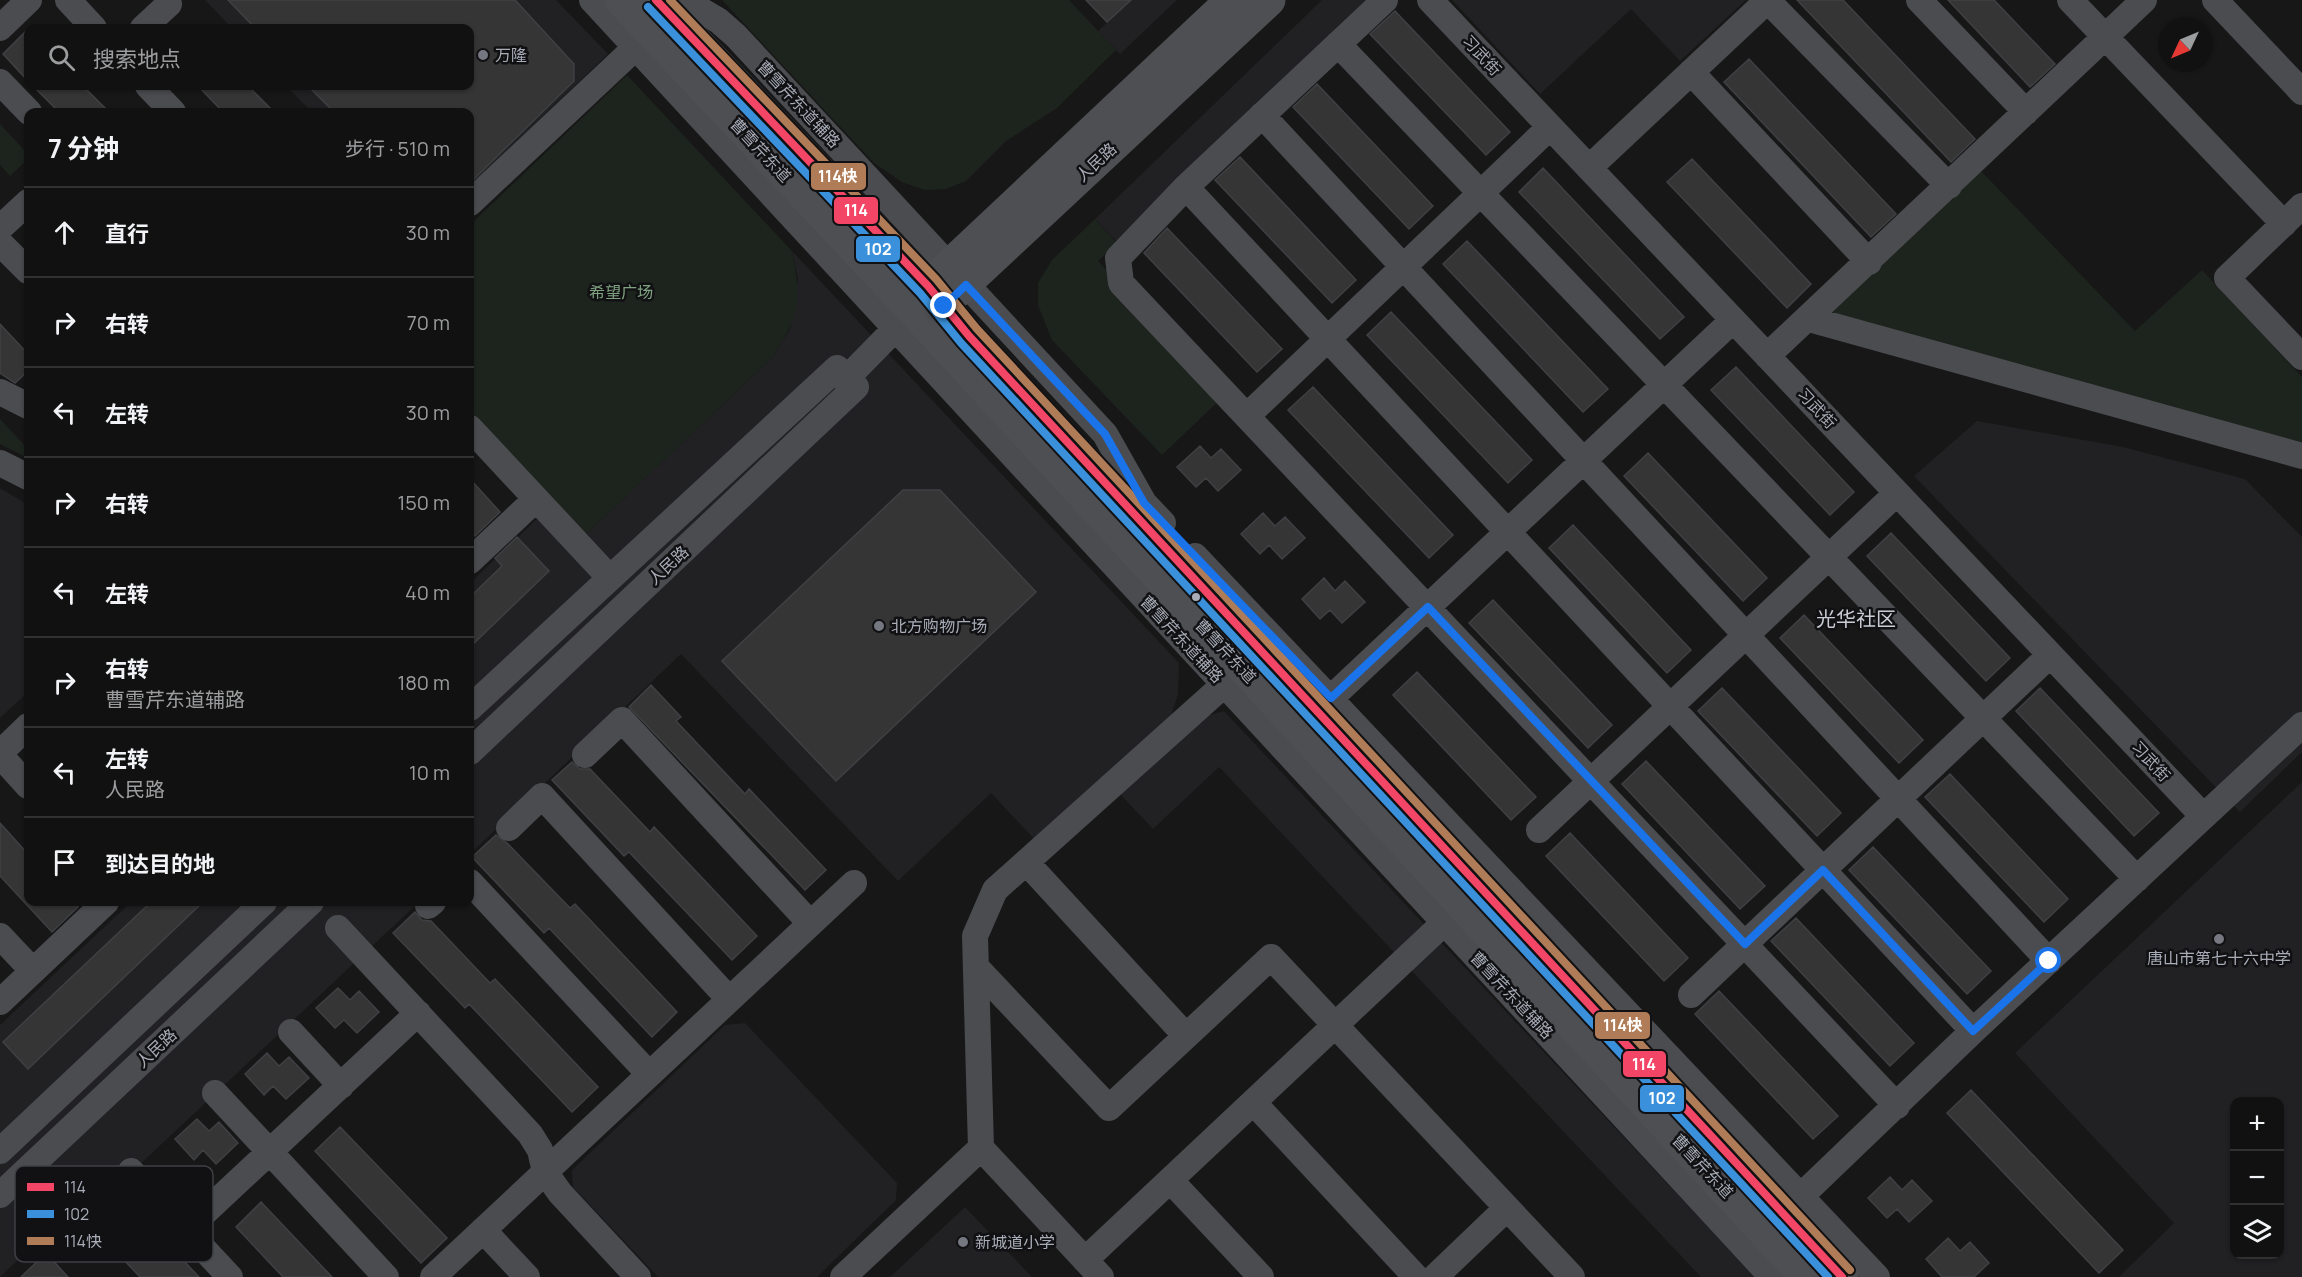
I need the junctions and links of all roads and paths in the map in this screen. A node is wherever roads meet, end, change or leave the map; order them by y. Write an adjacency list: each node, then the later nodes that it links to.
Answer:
1 (29, 0): 19 (street)
2 (68, 0): 17 (street)
3 (592, 0): 22 (street, 曹雪芹东道辅路)
4 (621, 0): 44 (main road, 曹雪芹东道)
5 (656, 0): 44 (main road, 曹雪芹东道)
6 (684, 0): 44 (street, 曹雪芹东道辅路)
7 (1232, 0): 44 (main road, 人民路)
8 (1269, 0): 44 (main road, 人民路)
9 (1385, 0): 21 (street)
10 (1430, 0): 31 (street, 习武街)
11 (1768, 0): 23 (street); 33 (street)
12 (1919, 0): 29 (street)
13 (2070, 0): 20 (street)
14 (2144, 0): 20 (street)
15 (2215, 0): 26 (street)
16 (169, 4): 18 (street)
17 (90, 24)
18 (147, 24)
19 (0, 28)
20 (2104, 38): 29 (street); 38 (street)
21 (1338, 44): 30 (street); 35 (street)
22 (636, 47): 36 (street); 44 (street, 曹雪芹东道辅路)
23 (1691, 72): 32 (street); 41 (street)
24 (0, 82): 27 (street)
25 (152, 90): 28 (street)
26 (2302, 92)
27 (25, 108)
28 (169, 108)
29 (2026, 112): 33 (street)
30 (1262, 115): 34 (street); 43 (street)
31 (1550, 127): 32 (street, 习武街); 35 (street)
32 (1589, 168): 46 (street, 习武街)
33 (1949, 186): 41 (street)
34 (1186, 187): 47 (street); 54 (street)
35 (1480, 194): 43 (street); 51 (street)
36 (474, 199)
37 (24, 206): 39 (street)
38 (2297, 212): 49 (street)
39 (0, 228)
40 (0, 243): 42 (street)
41 (1869, 262): 45 (street)
42 (24, 267)
43 (1403, 267): 47 (street); 57 (street)
44 (930, 300): 50 (street, 人民路); 69 (main road, 曹雪芹东道); 70 (street, 曹雪芹东道辅路); 140 (main road, 曹雪芹东道)
45 (1809, 319): 48 (street); 56 (street)
46 (1733, 320): 48 (street, 习武街); 51 (street)
47 (1328, 339): 54 (street); 62 (street)
48 (1767, 356): 60 (street, 习武街)
49 (2302, 357)
50 (845, 380): 65 (street, 人民路); 76 (street, 人民路)
51 (1664, 385): 57 (street); 64 (street)
52 (0, 392): 53 (street)
53 (24, 404)
54 (1248, 415): 66 (street)
55 (474, 432): 61 (street)
56 (2302, 456)
57 (1583, 461): 62 (street); 67 (street)
58 (0, 462): 59 (street)
59 (24, 475)
60 (1897, 493): 64 (street); 68 (street, 习武街)
61 (536, 499): 63 (street); 65 (street)
62 (1508, 532): 66 (street); 72 (street)
63 (474, 557)
64 (1828, 557): 67 (street); 73 (street)
65 (609, 577): 71 (street, 人民路)
66 (1428, 607): 70 (street); 80 (street)
67 (1746, 636): 72 (street); 81 (street)
68 (2050, 655): 73 (street); 82 (street, 习武街)
69 (1233, 676): 85 (street); 93 (street, 曹雪芹东道辅路); 139 (main road, 曹雪芹东道)
70 (1331, 698): 122 (street, 曹雪芹东道辅路)
71 (474, 704)
72 (1670, 706): 80 (street); 86 (street)
73 (1983, 718): 81 (street); 87 (street)
74 (2302, 725): 82 (street)
75 (24, 730): 77 (street)
76 (474, 748)
77 (0, 754): 79 (street)
78 (585, 755): 94 (street)
79 (24, 781)
80 (1592, 781): 84 (street); 97 (street)
81 (1898, 799): 86 (street); 98 (street)
82 (2203, 816): 87 (street)
83 (509, 828): 102 (street)
84 (1539, 830)
85 (1026, 862): 99 (street); 108 (street)
86 (1823, 870): 97 (street); 106 (street)
87 (2137, 879): 98 (street)
88 (854, 883): 94 (street)
89 (474, 886): 109 (street)
90 (102, 906): 100 (street)
91 (260, 906): 115 (street, 人民路)
92 (307, 906): 117 (street, 人民路)
93 (1445, 922): 105 (street); 138 (street, 曹雪芹东道辅路)
94 (810, 923): 102 (street)
95 (338, 928): 104 (street)
96 (0, 936): 100 (street)
97 (1745, 944): 101 (street); 113 (street)
98 (2049, 961): 106 (street)
99 (976, 967): 108 (street); 114 (street)
100 (33, 971): 103 (street)
101 (1691, 995)
102 (729, 999): 109 (street)
103 (0, 1002)
104 (418, 1013): 110 (street); 118 (street)
105 (1335, 1025): 108 (street); 112 (street); 124 (street)
106 (1973, 1031): 113 (street)
107 (291, 1032): 110 (street)
108 (1186, 1036)
109 (649, 1074): 118 (street)
110 (341, 1086): 116 (street)
111 (215, 1093): 116 (street)
112 (1253, 1102): 119 (street); 135 (street)
113 (1897, 1106): 122 (street)
114 (981, 1148): 127 (street); 133 (street)
115 (0, 1151)
116 (271, 1153): 123 (street); 129 (street)
117 (31, 1166)
118 (545, 1172): 125 (street); 132 (street)
119 (1170, 1180): 127 (street); 134 (street)
120 (15, 1181): 121 (street, 人民路)
121 (0, 1195)
122 (1800, 1197): 141 (street, 曹雪芹东道辅路)
123 (213, 1206)
124 (1507, 1208): 136 (street); 137 (street)
125 (483, 1230): 130 (street); 131 (street)
126 (213, 1259): 128 (street)
127 (1093, 1268)
128 (230, 1277)
129 (386, 1277)
130 (433, 1277)
131 (527, 1277)
132 (638, 1277)
133 (843, 1277)
134 (1261, 1277)
135 (1416, 1277)
136 (1435, 1277)
137 (1572, 1277)
138 (1772, 1277)
139 (1806, 1277)
140 (1842, 1277)
141 (1877, 1277)

